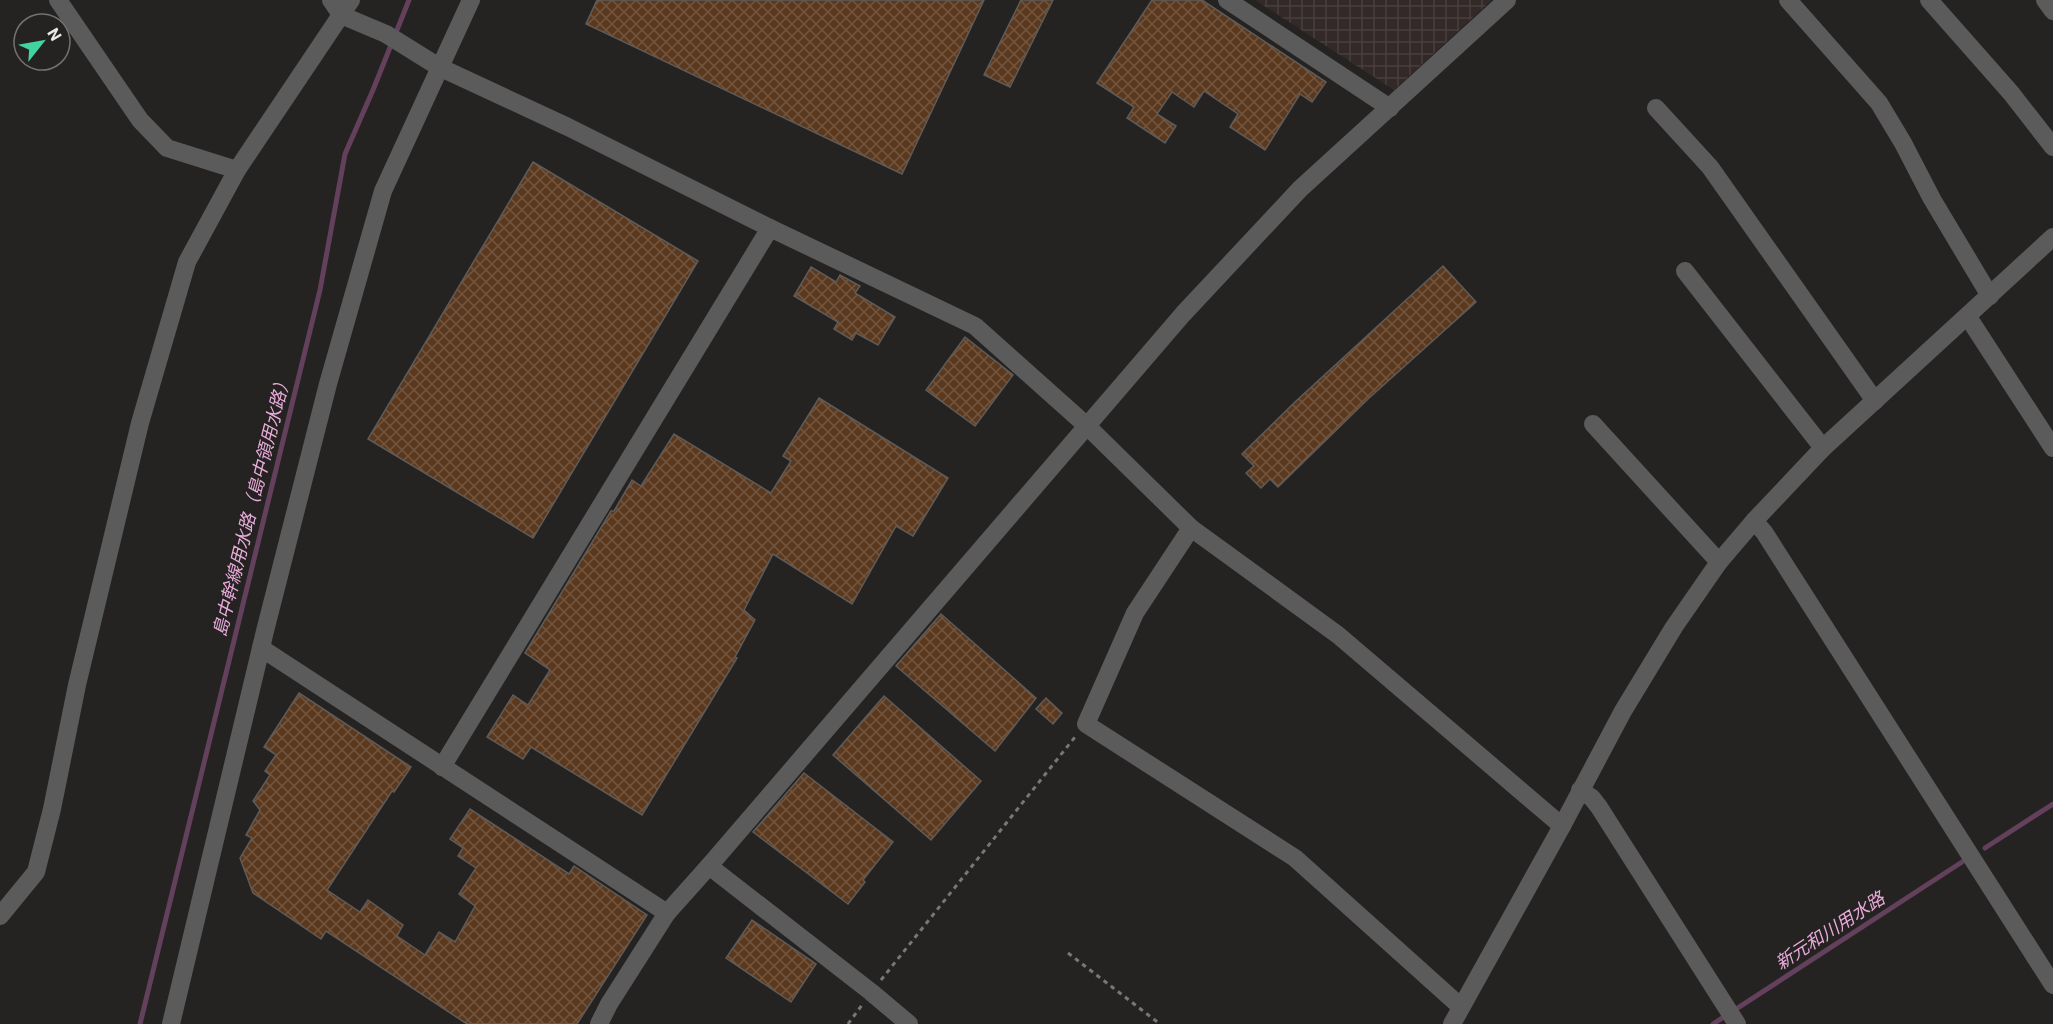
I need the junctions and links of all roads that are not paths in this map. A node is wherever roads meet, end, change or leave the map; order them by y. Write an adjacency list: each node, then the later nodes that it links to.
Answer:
1 (58, 0): 14 (street)
2 (471, 0): 10 (street)
3 (1227, 0): 11 (street)
4 (1507, 0): 11 (street)
5 (1788, 0): 18 (street)
6 (1929, 0): 13 (street)
7 (2045, 0): 9 (street)
8 (341, 5): 10 (street); 14 (street)
9 (2053, 11)
10 (439, 67): 15 (street); 28 (street)
11 (1390, 108): 22 (street)
12 (1656, 108): 20 (street)
13 (2053, 147)
14 (237, 170): 34 (street)
15 (770, 228): 22 (street); 29 (street)
16 (2053, 237): 18 (street)
17 (1685, 271): 23 (street)
18 (1990, 296): 19 (street)
19 (1968, 317): 20 (street); 24 (street)
20 (1875, 401): 23 (street)
21 (1593, 424): 27 (street)
22 (1087, 426): 26 (street); 32 (street)
23 (1823, 448): 25 (street)
24 (2053, 448)
25 (1754, 521): 27 (street); 35 (street)
26 (1191, 528): 31 (street); 36 (street)
27 (1719, 562): 30 (street)
28 (261, 648): 29 (street); 37 (street)
29 (442, 767): 33 (street)
30 (1580, 790): 31 (street); 41 (street)
31 (1562, 826): 36 (street)
32 (710, 866): 33 (street); 39 (street)
33 (668, 913): 38 (street)
34 (0, 916)
35 (2053, 985)
36 (1461, 1007): 40 (street)
37 (171, 1024)
38 (599, 1024)
39 (909, 1024)
40 (1452, 1024)
41 (1737, 1024)

